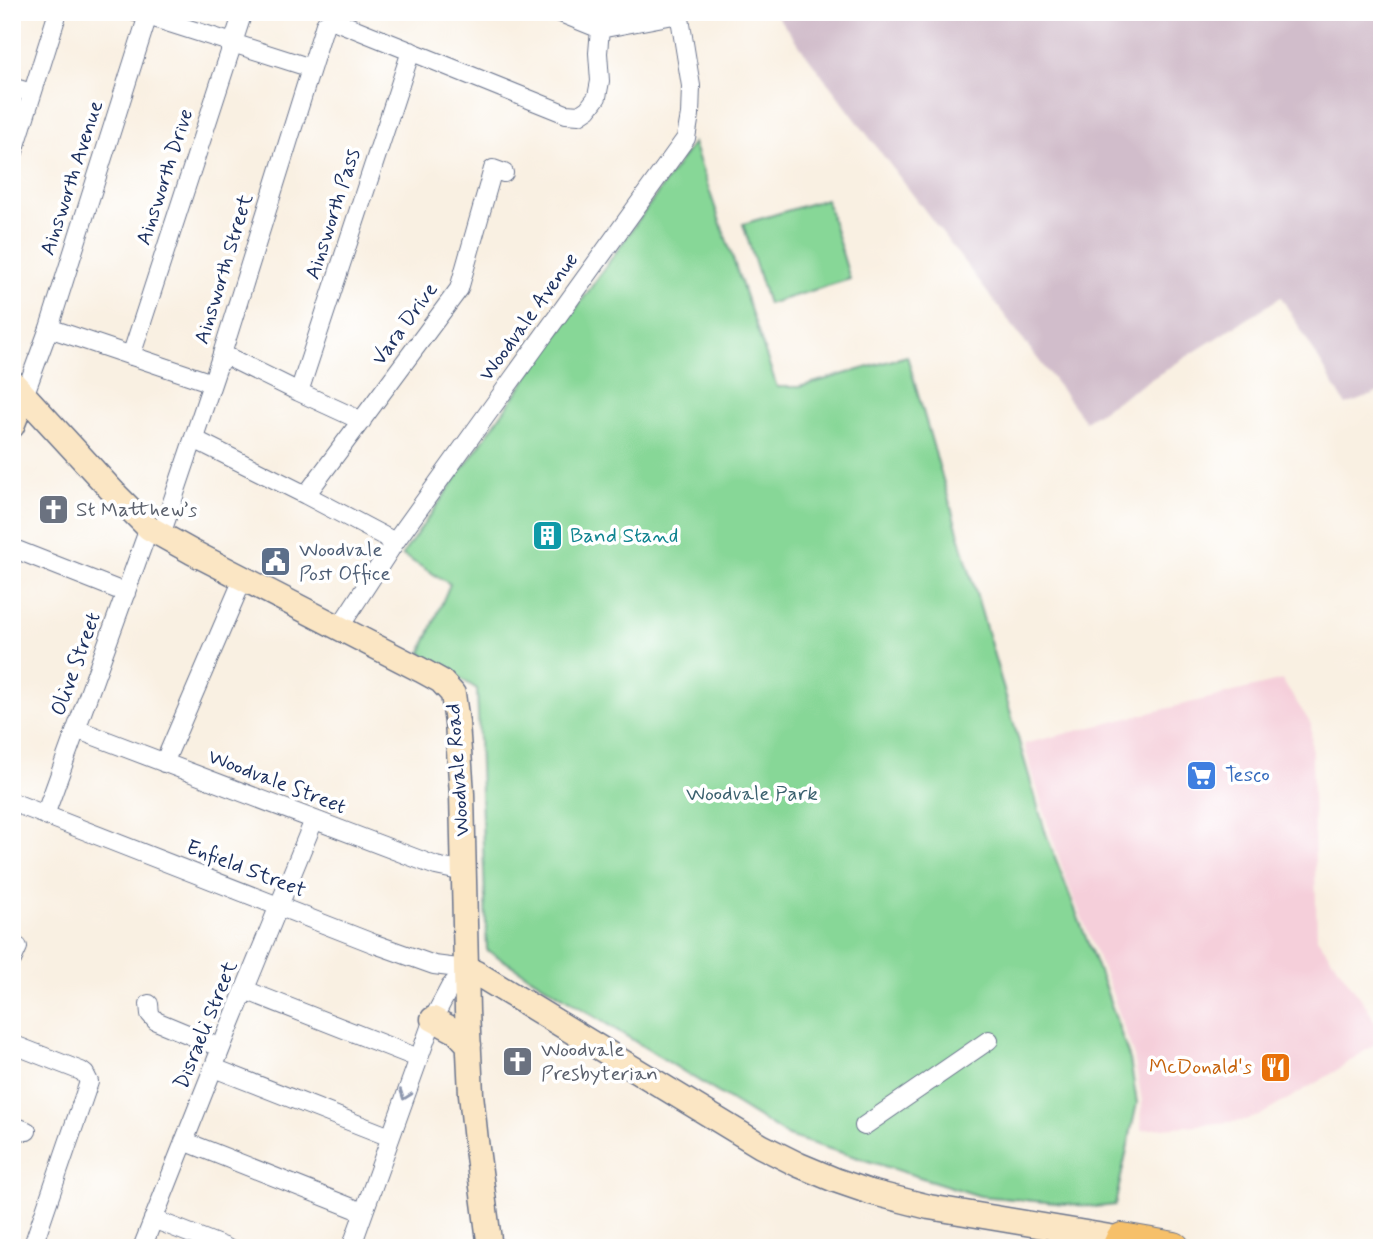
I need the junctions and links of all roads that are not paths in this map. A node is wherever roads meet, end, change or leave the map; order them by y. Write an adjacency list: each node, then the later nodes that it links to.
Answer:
1 (58, 12): 11 (street)
2 (243, 12): 7 (street, Ainsworth Drive)
3 (558, 12): 6 (street)
4 (679, 13): 6 (street); 25 (street, Woodvale Avenue)
5 (144, 14): 7 (street); 14 (street, Ainsworth Avenue)
6 (600, 29): 8 (street)
7 (232, 44): 9 (street); 16 (street, Ainsworth Drive)
8 (411, 51): 9 (street, Ainsworth Street); 19 (street, Ainsworth Pass)
9 (312, 68): 15 (street, Ainsworth Street)
10 (12, 87): 11 (street)
11 (32, 93): 12 (street)
12 (12, 158)
13 (505, 173): 20 (street, Vara Drive)
14 (49, 328): 16 (street); 18 (street, Ainsworth Avenue)
15 (222, 354): 17 (street, Ainsworth Street); 19 (street)
16 (131, 356): 17 (street)
17 (212, 383): 22 (street, Ainsworth Street)
18 (18, 389): 21 (main road); 24 (main road, Woodvale Road)
19 (299, 393): 20 (street)
20 (362, 421): 23 (street, Vara Drive)
21 (12, 426)
22 (194, 439): 23 (street); 24 (street, Ainsworth Street)
23 (306, 495): 25 (street)
24 (155, 532): 27 (main road, Woodvale Road); 28 (street, Olive Street)
25 (395, 542): 29 (street, Woodvale Avenue)
26 (12, 548): 28 (street)
27 (243, 579): 29 (main road, Woodvale Road); 31 (street)
28 (126, 593): 30 (street, Olive Street)
29 (339, 628): 35 (main road, Woodvale Road)
30 (76, 729): 31 (street, Woodvale Street); 33 (street, Olive Street)
31 (164, 763): 34 (street, Woodvale Street)
32 (12, 802): 33 (street, Enfield Street)
33 (46, 815): 36 (street, Enfield Street)
34 (314, 820): 35 (street, Woodvale Street); 36 (street, Disraeli Street)
35 (464, 872): 37 (main road, Woodvale Road)
36 (279, 907): 37 (street, Enfield Street); 38 (street, Disraeli Street)
37 (466, 969): 40 (street); 43 (main road, Woodvale Road); 52 (main road)
38 (245, 990): 44 (street, Disraeli Street); 45 (street)
39 (149, 1003): 44 (street)
40 (433, 1019): 43 (main road); 45 (street)
41 (989, 1040): 47 (street)
42 (12, 1044): 53 (street)
43 (469, 1045): 57 (main road, Woodvale Road)
44 (221, 1048): 46 (street, Disraeli Street)
45 (418, 1058): 48 (street, one-way to 48)
46 (214, 1068): 48 (street); 49 (street, Disraeli Street)
47 (864, 1126)
48 (390, 1137): 50 (street)
49 (184, 1141): 50 (street); 51 (street, Disraeli Street)
50 (363, 1212): 56 (street)
51 (153, 1219): 54 (street, Disraeli Street); 55 (street)
52 (1120, 1244): 58 (highway)
53 (32, 1248)
54 (142, 1248)
55 (227, 1248)
56 (351, 1248)
57 (490, 1248)
58 (1174, 1248)

